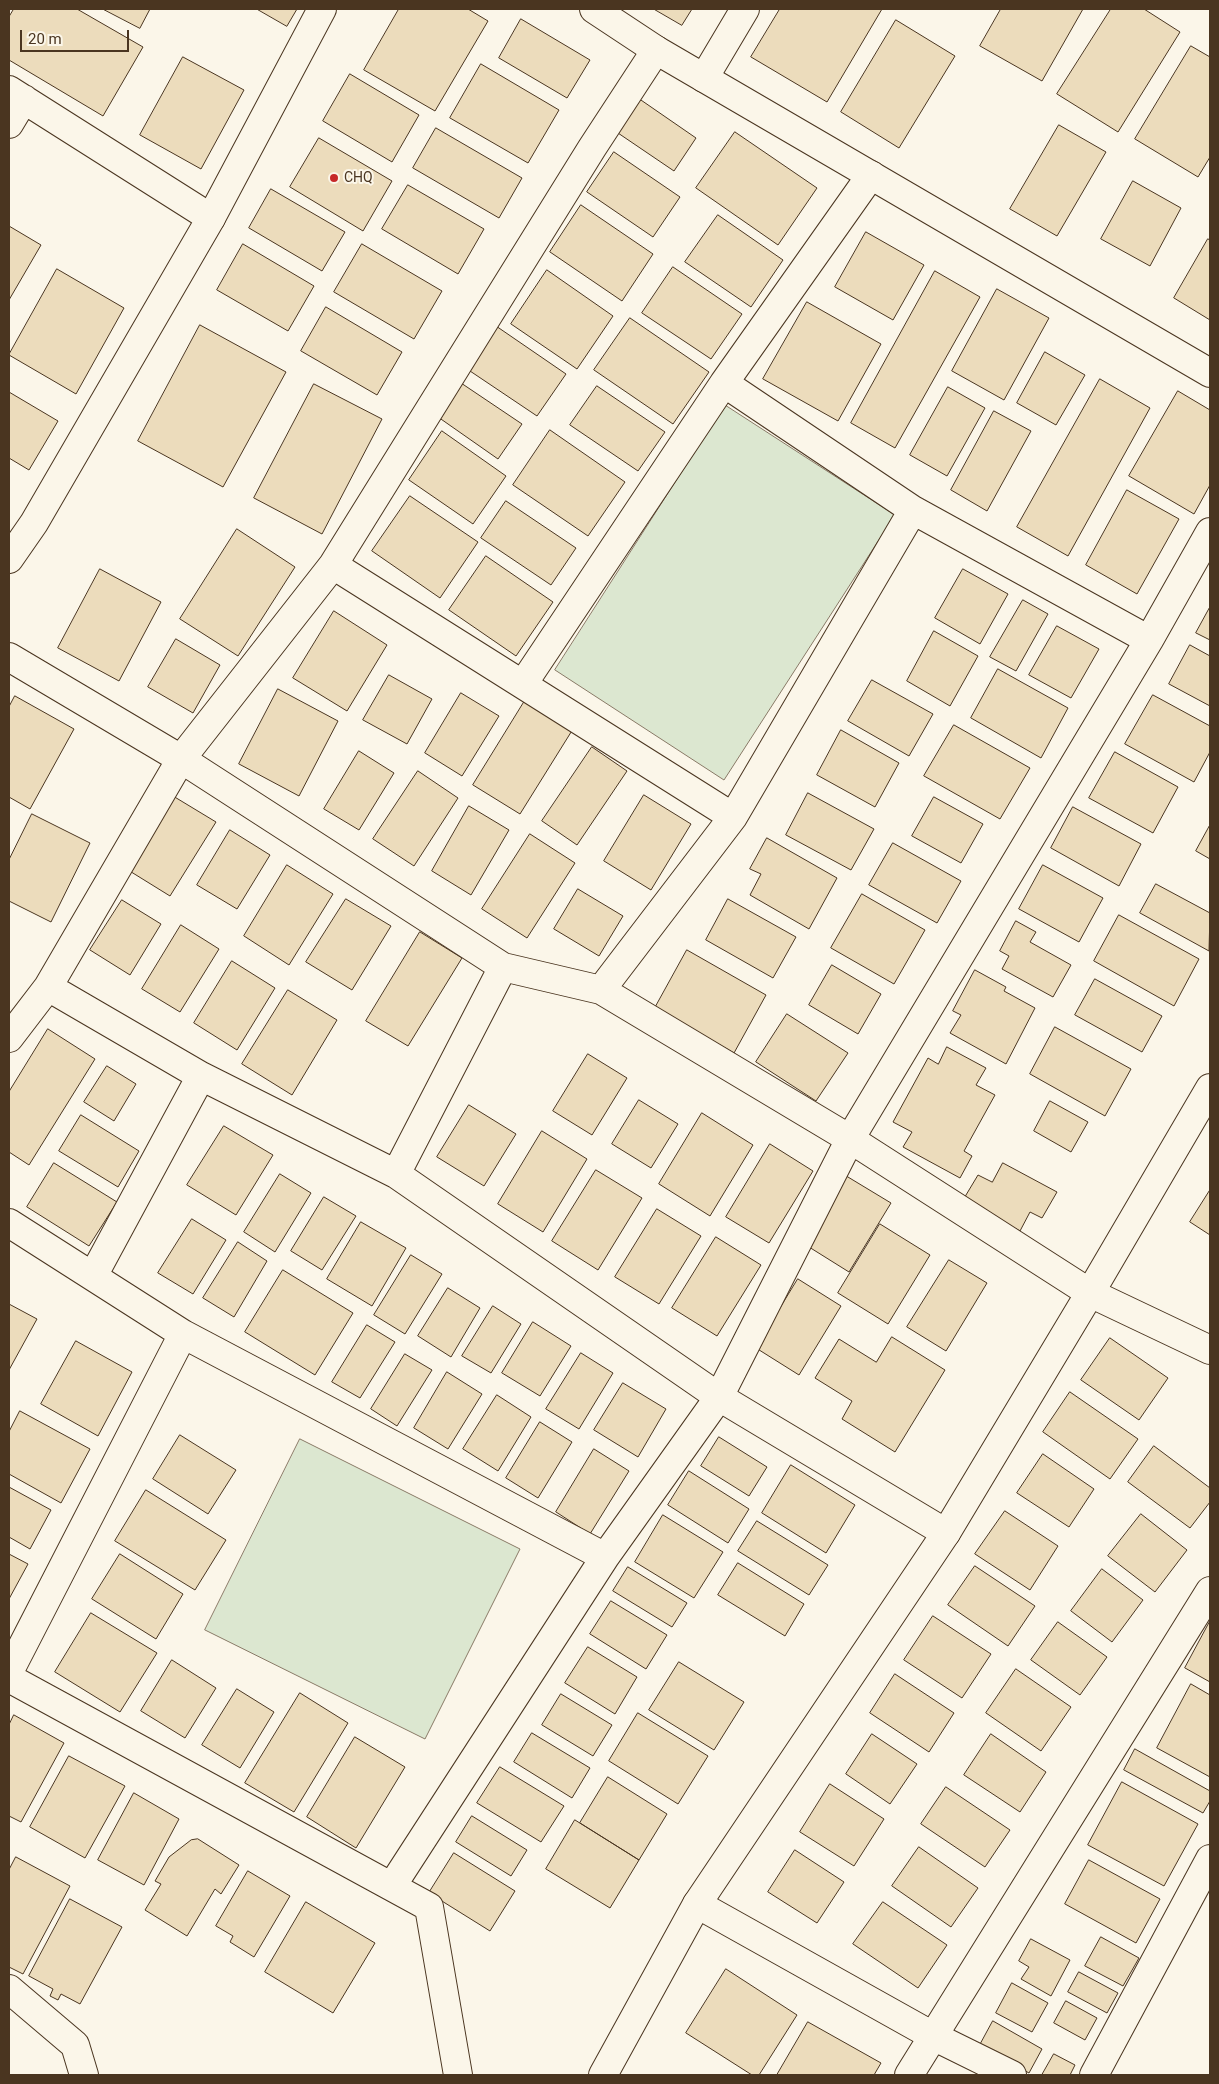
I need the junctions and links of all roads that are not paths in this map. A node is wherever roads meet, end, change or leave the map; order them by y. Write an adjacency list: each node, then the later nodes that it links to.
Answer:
1 (322, 9): 9 (street)
2 (594, 9): 4 (street)
3 (745, 9): 5 (street)
4 (656, 50): 5 (street); 15 (street)
5 (704, 78): 8 (street)
6 (16, 94): 7 (street); 9 (street)
7 (9, 124)
8 (872, 175): 10 (street); 11 (street)
9 (211, 218): 14 (street)
10 (1210, 373)
11 (724, 383): 12 (street); 18 (street)
12 (913, 510): 16 (street); 20 (street)
13 (1210, 532): 16 (street)
14 (9, 558)
15 (333, 565): 18 (street); 19 (street)
16 (1149, 640): 27 (street)
17 (9, 657): 19 (street)
18 (523, 684): 20 (street)
19 (181, 759): 21 (street); 22 (street)
20 (733, 817): 23 (street)
21 (502, 968): 23 (street); 28 (street)
22 (48, 987): 24 (street); 25 (street)
23 (601, 990): 27 (street)
24 (9, 1038)
25 (201, 1076): 28 (street); 30 (street)
26 (1210, 1088): 31 (street)
27 (850, 1139): 31 (street); 34 (street)
28 (396, 1174): 34 (street)
29 (9, 1223): 30 (street)
30 (93, 1276): 32 (street)
31 (1090, 1293): 33 (street); 35 (street)
32 (184, 1334): 36 (street); 38 (street)
33 (1210, 1350)
34 (719, 1397): 35 (street); 36 (street)
35 (946, 1533): 42 (street)
36 (605, 1557): 41 (street)
37 (1210, 1591): 44 (street)
38 (9, 1672)
39 (9, 1678): 41 (street)
40 (1210, 1859): 50 (street)
41 (392, 1886): 46 (street)
42 (697, 1904): 44 (street); 47 (street)
43 (9, 1989): 45 (street)
44 (933, 2036): 48 (street); 49 (street)
45 (84, 2075)
46 (458, 2075)
47 (603, 2075)
48 (909, 2075)
49 (1012, 2075)
50 (1094, 2075)

